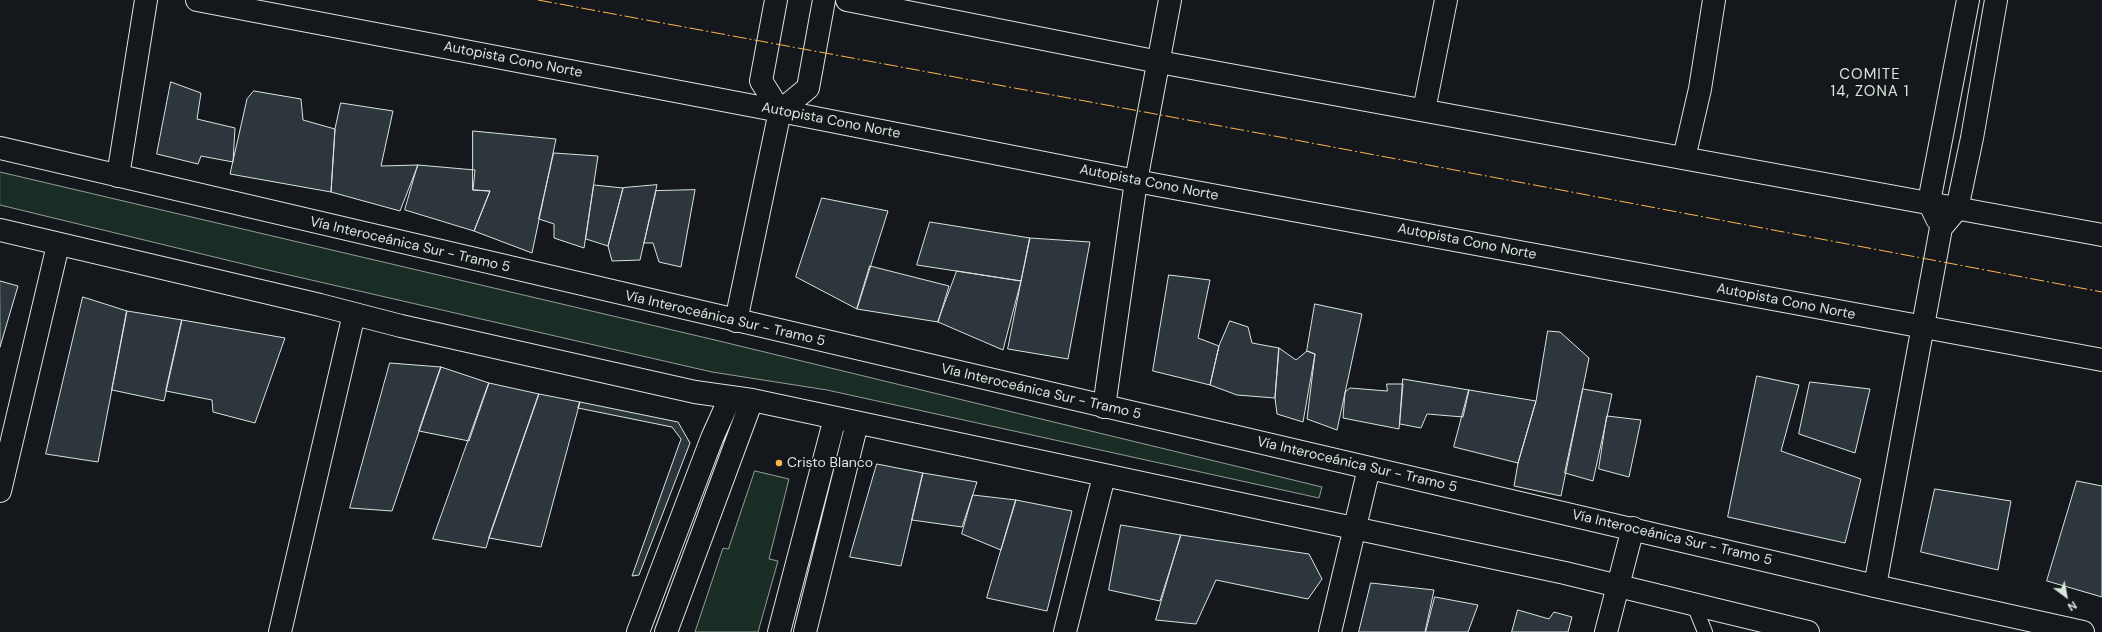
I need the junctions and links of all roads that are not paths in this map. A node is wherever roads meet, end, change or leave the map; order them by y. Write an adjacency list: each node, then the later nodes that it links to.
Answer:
1 (146, 0): 16 (main road)
2 (197, 0): 12 (main road, Autopista Cono Norte)
3 (776, 0): 12 (main road)
4 (824, 0): 12 (main road)
5 (847, 0): 11 (main road)
6 (1170, 0): 11 (main road)
7 (1446, 0): 13 (main road)
8 (1714, 0): 15 (main road)
9 (1968, 0): 18 (main road)
10 (1996, 0): 19 (main road)
11 (1159, 62): 13 (main road); 17 (main road)
12 (780, 110): 17 (main road, Autopista Cono Norte); 25 (main road)
13 (1424, 110): 15 (main road)
14 (0, 148): 16 (main road, Vía Interoceánica Sur - Tramo 5)
15 (1684, 158): 18 (main road)
16 (118, 176): 25 (main road, Vía Interoceánica Sur - Tramo 5)
17 (1136, 181): 26 (main road, Autopista Cono Norte); 30 (main road)
18 (1929, 202): 19 (main road); 20 (main road)
19 (1957, 209): 20 (main road); 22 (main road)
20 (1941, 228): 26 (main road)
21 (0, 230): 23 (main road)
22 (2102, 235)
23 (58, 245): 24 (main road); 35 (main road)
24 (354, 314): 28 (main road); 41 (main road)
25 (736, 322): 30 (main road, Vía Interoceánica Sur - Tramo 5)
26 (1923, 327): 27 (main road, Autopista Cono Norte); 39 (main road)
27 (2102, 360)
28 (730, 398): 29 (main road); 42 (main road)
29 (752, 400): 31 (main road); 43 (main road)
30 (1104, 406): 33 (main road, Vía Interoceánica Sur - Tramo 5)
31 (835, 418): 32 (main road); 44 (main road)
32 (857, 423): 34 (main road); 45 (main road)
33 (1369, 468): 36 (main road); 37 (main road, Vía Interoceánica Sur - Tramo 5)
34 (1104, 476): 36 (main road); 46 (main road)
35 (0, 491)
36 (1354, 527): 38 (main road); 47 (main road)
37 (1633, 528): 38 (main road); 39 (main road, Vía Interoceánica Sur - Tramo 5)
38 (1617, 586): 40 (main road); 48 (main road)
39 (1875, 586): 51 (main road, Vía Interoceánica Sur - Tramo 5)
40 (1694, 605): 49 (lane); 50 (main road)
41 (280, 632)
42 (638, 632)
43 (666, 632)
44 (779, 632)
45 (805, 632)
46 (1065, 632)
47 (1330, 632)
48 (1606, 632)
49 (1705, 632)
50 (1808, 632)
51 (2083, 632)

